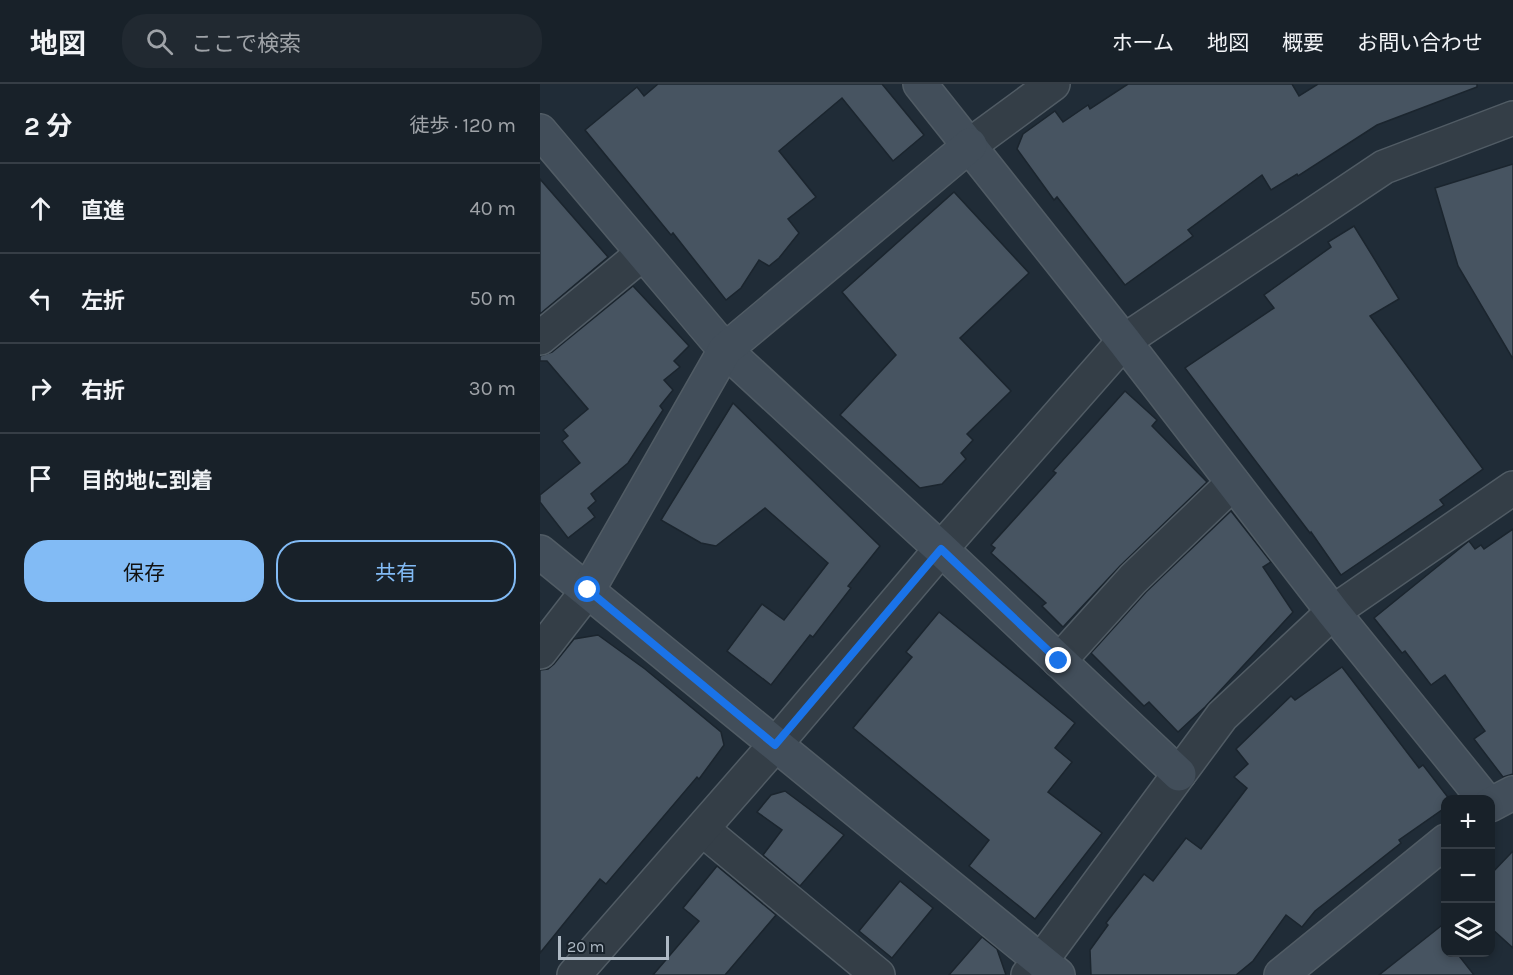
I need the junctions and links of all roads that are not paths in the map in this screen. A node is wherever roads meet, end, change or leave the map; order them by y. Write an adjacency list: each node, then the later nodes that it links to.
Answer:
1 (920, 84): 5 (street)
2 (1053, 84): 5 (street)
3 (1513, 118): 8 (street)
4 (540, 131): 6 (street)
5 (970, 145): 8 (street); 9 (street)
6 (642, 254): 7 (street); 9 (street)
7 (540, 338)
8 (1124, 341): 10 (street); 12 (street)
9 (725, 350): 12 (street); 14 (street)
10 (1233, 483): 15 (street); 17 (street)
11 (1513, 488): 15 (street)
12 (941, 549): 17 (street); 18 (street)
13 (540, 552): 14 (street)
14 (588, 590): 16 (street); 18 (street)
15 (1333, 612): 19 (street); 21 (street)
16 (540, 652)
17 (1059, 661): 19 (street)
18 (775, 745): 23 (street); 25 (street)
19 (1179, 774): 25 (street)
20 (1513, 793): 22 (street)
21 (1481, 795)
22 (1495, 803)
23 (702, 830): 26 (street); 27 (street)
24 (1441, 845): 28 (street)
25 (1042, 970)
26 (574, 975)
27 (878, 975)
28 (1281, 975)

